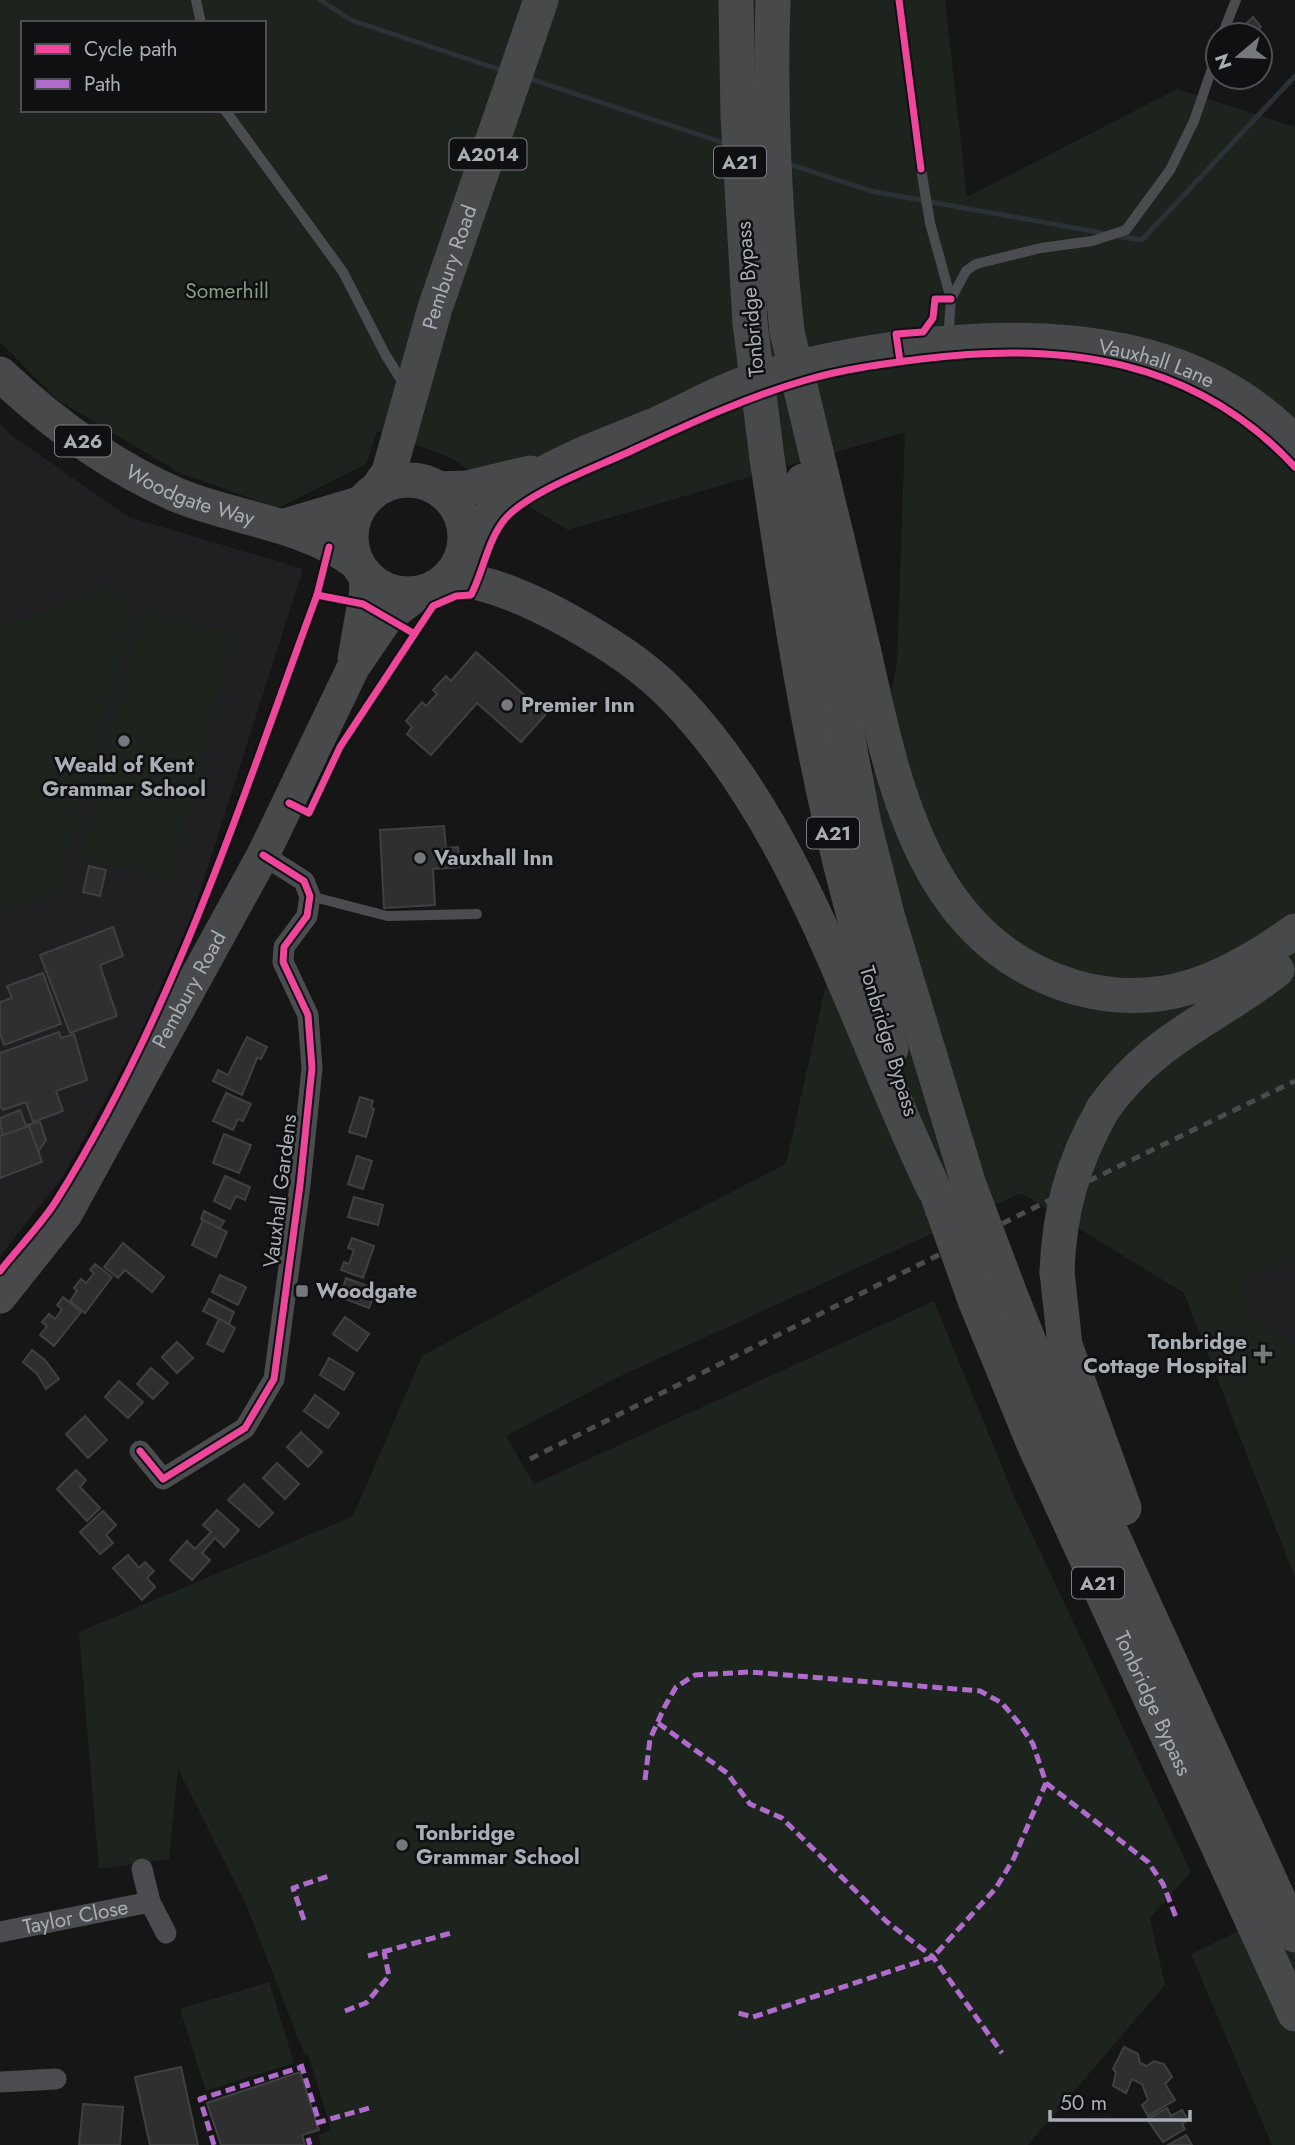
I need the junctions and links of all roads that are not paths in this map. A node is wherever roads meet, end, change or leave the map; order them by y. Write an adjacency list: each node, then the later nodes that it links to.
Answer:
1 (196, 0): 6 (lane)
2 (541, 0): 14 (highway, Pembury Road / A2014)
3 (736, 0): 16 (highway, Tonbridge Bypass / A21, bridge)
4 (773, 0): 16 (highway, Tonbridge Bypass / A21, bridge)
5 (1236, 0): 7 (lane)
6 (201, 21)
7 (1228, 21)
8 (1204, 91): 11 (lane)
9 (226, 112): 14 (lane)
10 (921, 169): 11 (lane)
11 (951, 299): 12 (lane)
12 (948, 343): 15 (highway, Vauxhall Lane); 17 (highway, Vauxhall Lane)
13 (0, 374): 20 (highway, Woodgate Way / A26)
14 (409, 406): 18 (highway, Pembury Road / A2014); 19 (highway, Pembury Road / A2014)
15 (1295, 443)
16 (794, 455): 28 (highway); 30 (highway, Tonbridge Bypass / A21)
17 (557, 466): 18 (highway, Vauxhall Lane); 21 (highway, Vauxhall Lane)
18 (432, 486): 19 (highway); 21 (highway)
19 (370, 496): 20 (highway); 22 (highway)
20 (285, 527): 22 (highway, Woodgate Way / A26)
21 (458, 562): 23 (highway); 30 (highway)
22 (361, 569): 23 (highway); 24 (main road, Pembury Road)
23 (417, 594): 24 (main road, Pembury Road)
24 (353, 668): 25 (main road, Pembury Road)
25 (263, 855): 26 (street); 31 (main road, Pembury Road)
26 (310, 896): 27 (lane); 32 (street, Vauxhall Gardens)
27 (477, 914)
28 (1295, 931)
29 (1295, 954): 33 (highway, bridge)
30 (947, 1191): 33 (highway, Tonbridge Bypass / A21, bridge); 39 (highway, Tonbridge Bypass / A21, bridge)
31 (0, 1297)
32 (140, 1451)
33 (1255, 1848): 38 (highway, Tonbridge Bypass / A21)
34 (142, 1869): 35 (street, Taylor Close)
35 (150, 1902): 36 (street, Taylor Close); 37 (street, Taylor Close)
36 (0, 1932)
37 (166, 1933)
38 (1295, 1935)
39 (1295, 2014)
40 (56, 2079): 41 (street)
41 (0, 2082)

